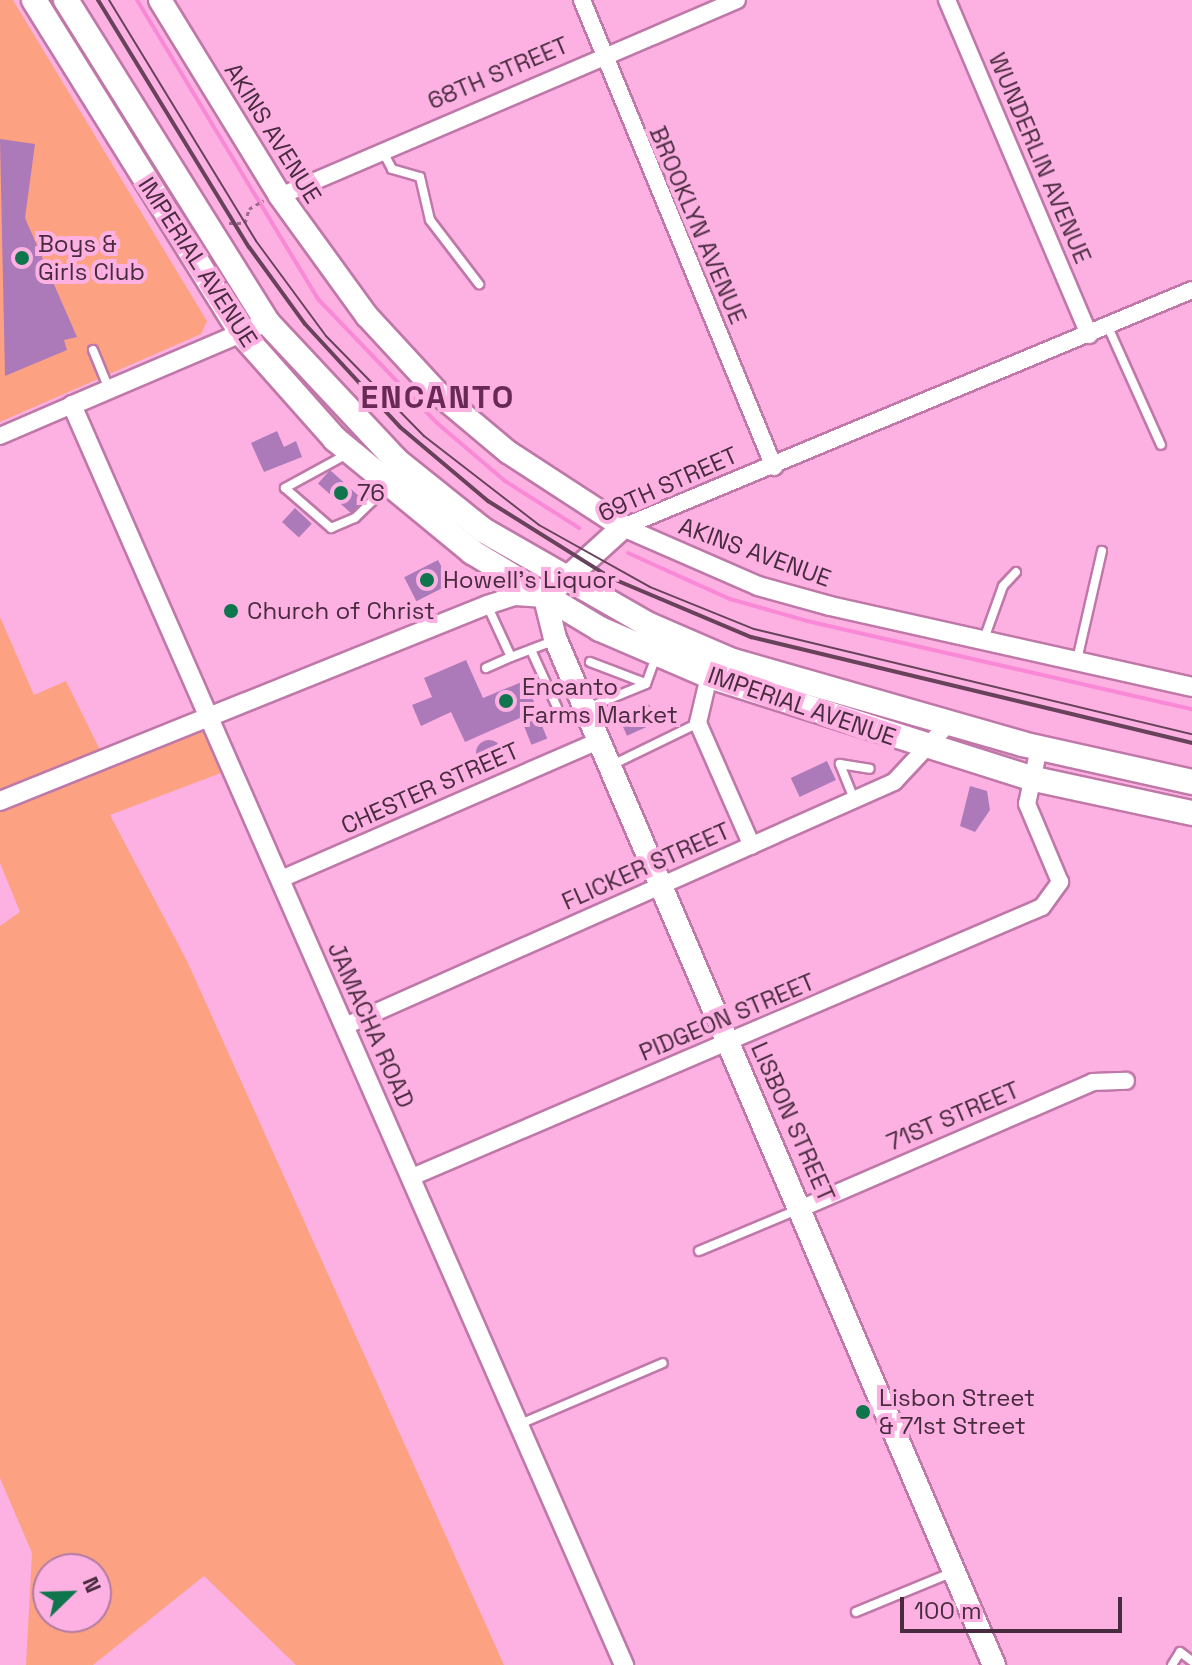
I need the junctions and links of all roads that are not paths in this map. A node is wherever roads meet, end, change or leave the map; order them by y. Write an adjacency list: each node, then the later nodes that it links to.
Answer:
1 (34, 0): 14 (main road, IMPERIAL AVENUE)
2 (66, 0): 12 (main road, IMPERIAL AVENUE)
3 (160, 0): 9 (main road, AKINS AVENUE)
4 (582, 0): 7 (street, BROOKLYN AVENUE)
5 (737, 0): 7 (street, 68TH STREET)
6 (947, 0): 15 (street, WUNDERLIN AVENUE)
7 (604, 54): 8 (street, 68TH STREET); 22 (street, BROOKLYN AVENUE)
8 (382, 149): 9 (street, 68TH STREET); 10 (lane)
9 (270, 199): 24 (main road, AKINS AVENUE)
10 (479, 284)
11 (1192, 290): 13 (street, 69TH STREET)
12 (267, 322): 14 (street); 27 (main road, IMPERIAL AVENUE)
13 (1108, 327): 15 (street, 69TH STREET); 20 (lane)
14 (241, 333): 17 (street); 21 (main road, IMPERIAL AVENUE)
15 (1089, 335): 22 (street, 69TH STREET)
16 (93, 350): 17 (lane)
17 (109, 389): 18 (street)
18 (72, 405): 19 (street); 43 (street, JAMACHA ROAD)
19 (0, 436)
20 (1161, 445)
21 (350, 453): 23 (main road, IMPERIAL AVENUE); 23 (lane)
22 (774, 467): 24 (street, 69TH STREET)
23 (387, 487): 28 (main road, IMPERIAL AVENUE)
24 (623, 527): 27 (main road, 69TH STREET); 31 (street, AKINS AVENUE)
25 (1102, 551): 35 (lane)
26 (1016, 572): 31 (lane)
27 (563, 578): 28 (main road, 69TH STREET); 45 (main road, IMPERIAL AVENUE)
28 (545, 598): 29 (street); 30 (main road, LISBON STREET); 33 (main road, IMPERIAL AVENUE)
29 (487, 605): 34 (lane); 43 (street)
30 (557, 640): 32 (lane); 42 (main road, LISBON STREET)
31 (984, 640): 35 (street, AKINS AVENUE)
32 (531, 650): 34 (lane); 41 (lane)
33 (657, 654): 38 (main road, IMPERIAL AVENUE); 39 (lane)
34 (511, 657): 37 (lane)
35 (1077, 661): 40 (street, AKINS AVENUE)
36 (590, 662): 39 (lane)
37 (486, 668)
38 (709, 676): 44 (street); 47 (main road, IMPERIAL AVENUE)
39 (646, 684): 42 (lane)
40 (1192, 687)
41 (557, 707)
42 (584, 709): 46 (main road, LISBON STREET)
43 (210, 712): 54 (street); 57 (street, JAMACHA ROAD)
44 (698, 723): 49 (lane); 56 (street)
45 (948, 724): 47 (street, FLICKER STREET); 48 (main road, IMPERIAL AVENUE)
46 (598, 741): 49 (main road, LISBON STREET); 57 (street, CHESTER STREET)
47 (927, 747): 51 (main road, IMPERIAL AVENUE); 53 (street, FLICKER STREET)
48 (1039, 748): 51 (street); 52 (main road, IMPERIAL AVENUE)
49 (609, 766): 58 (main road, LISBON STREET)
50 (870, 769): 53 (lane)
51 (1030, 778): 55 (main road, IMPERIAL AVENUE); 60 (street, PIDGEON STREET)
52 (1192, 782)
53 (854, 800): 56 (street, FLICKER STREET)
54 (0, 801)
55 (1192, 813)
56 (752, 846): 58 (street, FLICKER STREET)
57 (281, 879): 59 (street, JAMACHA ROAD)
58 (661, 885): 59 (street, FLICKER STREET); 60 (main road, LISBON STREET)
59 (345, 1026): 62 (street, JAMACHA ROAD)
60 (730, 1042): 62 (street, PIDGEON STREET); 63 (main road, LISBON STREET)
61 (1126, 1081): 63 (street, 71ST STREET)
62 (412, 1177): 66 (street, JAMACHA ROAD)
63 (802, 1208): 64 (lane); 67 (main road, LISBON STREET)
64 (699, 1251)
65 (663, 1363): 66 (lane)
66 (519, 1424): 70 (street, JAMACHA ROAD)
67 (953, 1571): 68 (lane); 71 (main road, LISBON STREET)
68 (856, 1612)
69 (1192, 1661): 72 (lane)
70 (624, 1665)
71 (994, 1665)
72 (1172, 1665)

